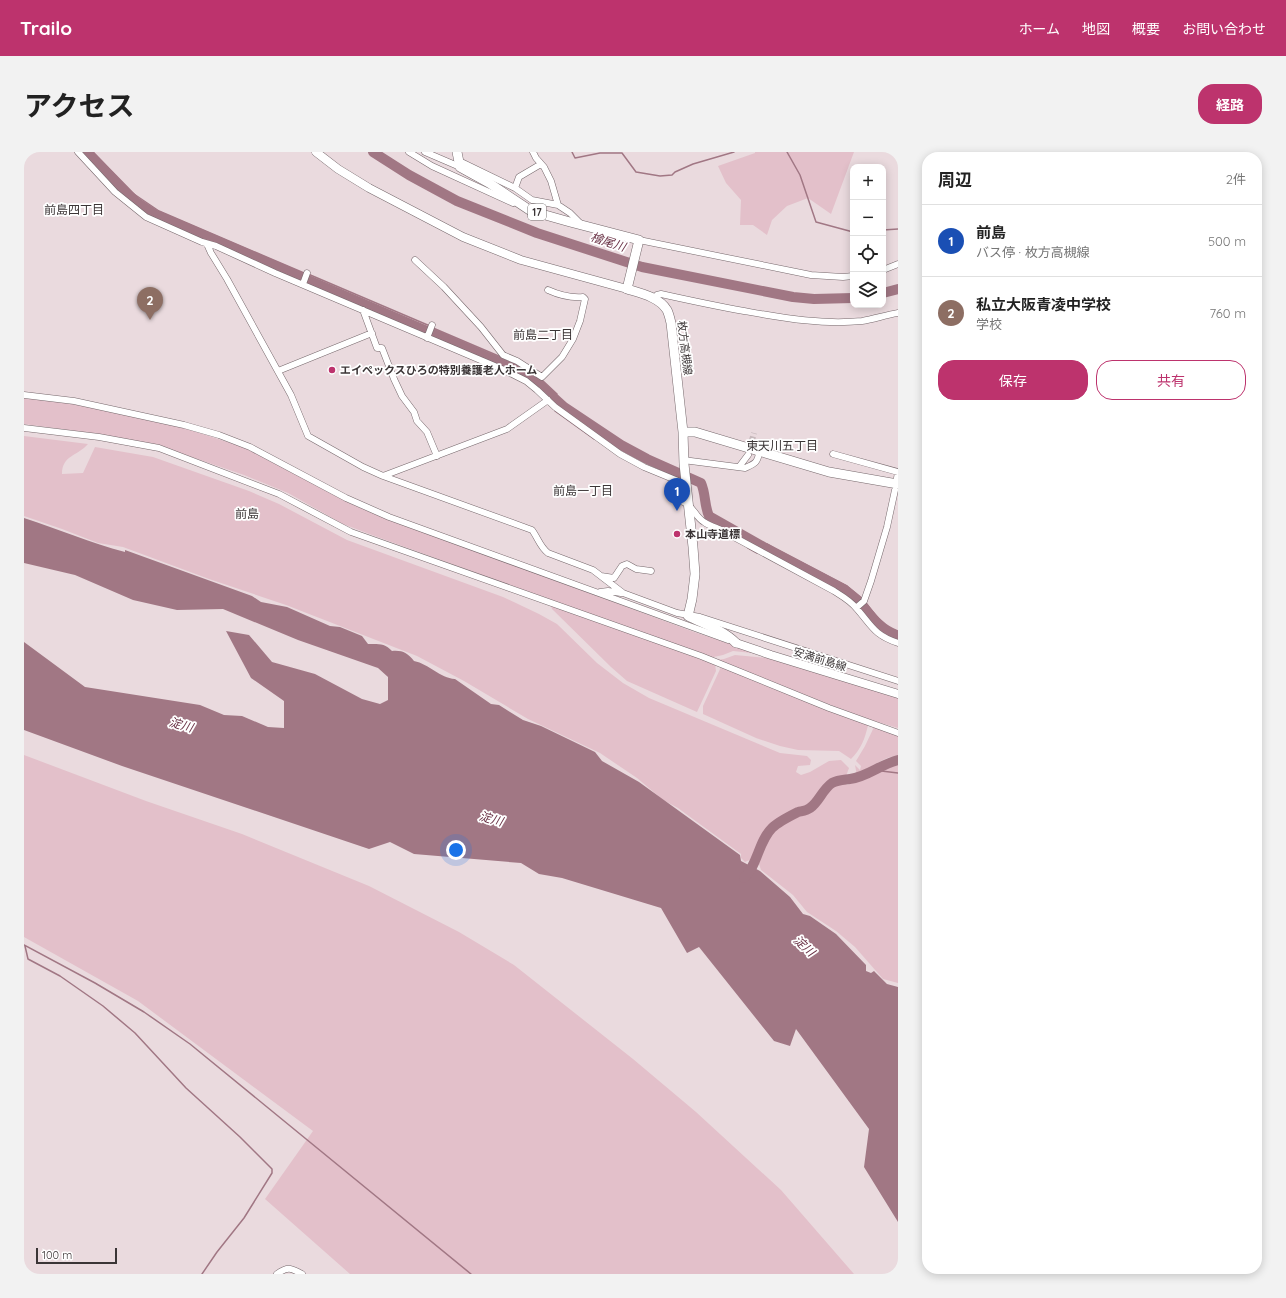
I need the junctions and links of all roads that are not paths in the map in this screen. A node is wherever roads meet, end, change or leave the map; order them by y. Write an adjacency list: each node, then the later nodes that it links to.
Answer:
1 (78, 152): 12 (street)
2 (316, 152): 20 (street)
3 (409, 152): 10 (street)
4 (425, 152): 6 (street)
5 (533, 152): 7 (street)
6 (458, 160): 8 (street); 10 (main road, 17)
7 (542, 164): 8 (street); 9 (street)
8 (516, 188): 9 (street)
9 (558, 205): 11 (street)
10 (531, 210): 11 (main road, 17)
11 (583, 225): 13 (main road, 17)
12 (207, 244): 19 (street); 28 (street)
13 (638, 244): 18 (street); 20 (main road)
14 (415, 260): 29 (street)
15 (898, 264): 16 (street)
16 (886, 269)
17 (307, 273): 19 (street)
18 (850, 276)
19 (303, 284): 23 (street)
20 (628, 284): 22 (main road, 枚方高槻線)
21 (548, 290): 29 (street)
22 (653, 298): 24 (street); 34 (main road, 枚方高槻線)
23 (363, 310): 26 (street); 27 (street)
24 (898, 313)
25 (432, 325): 27 (street)
26 (372, 333): 28 (street); 38 (street)
27 (427, 338): 30 (street)
28 (278, 371): 41 (street)
29 (531, 371): 30 (street)
30 (526, 381): 32 (street)
31 (24, 395): 47 (street)
32 (548, 400): 38 (street); 42 (street)
33 (24, 428): 55 (street)
34 (683, 432): 35 (main road); 39 (main road, 枚方高槻線)
35 (759, 452): 40 (street); 43 (main road)
36 (833, 454): 43 (street)
37 (748, 455): 40 (street)
38 (437, 456): 41 (street)
39 (684, 462): 40 (street); 42 (street); 44 (main road, 枚方高槻線)
40 (739, 467)
41 (383, 476): 46 (street)
42 (676, 479): 44 (street)
43 (897, 487): 49 (street)
44 (688, 504): 49 (street); 50 (main road, 枚方高槻線)
45 (651, 570): 46 (street)
46 (600, 575): 48 (street)
47 (596, 592): 48 (street); 52 (street)
48 (623, 593): 50 (street)
49 (856, 608): 51 (street)
50 (688, 616): 52 (main road); 53 (street)
51 (898, 642)
52 (736, 643): 54 (street, 安満前島線)
53 (898, 681)
54 (898, 694)
55 (898, 733)
56 (277, 1274): 57 (street)
57 (302, 1274)

